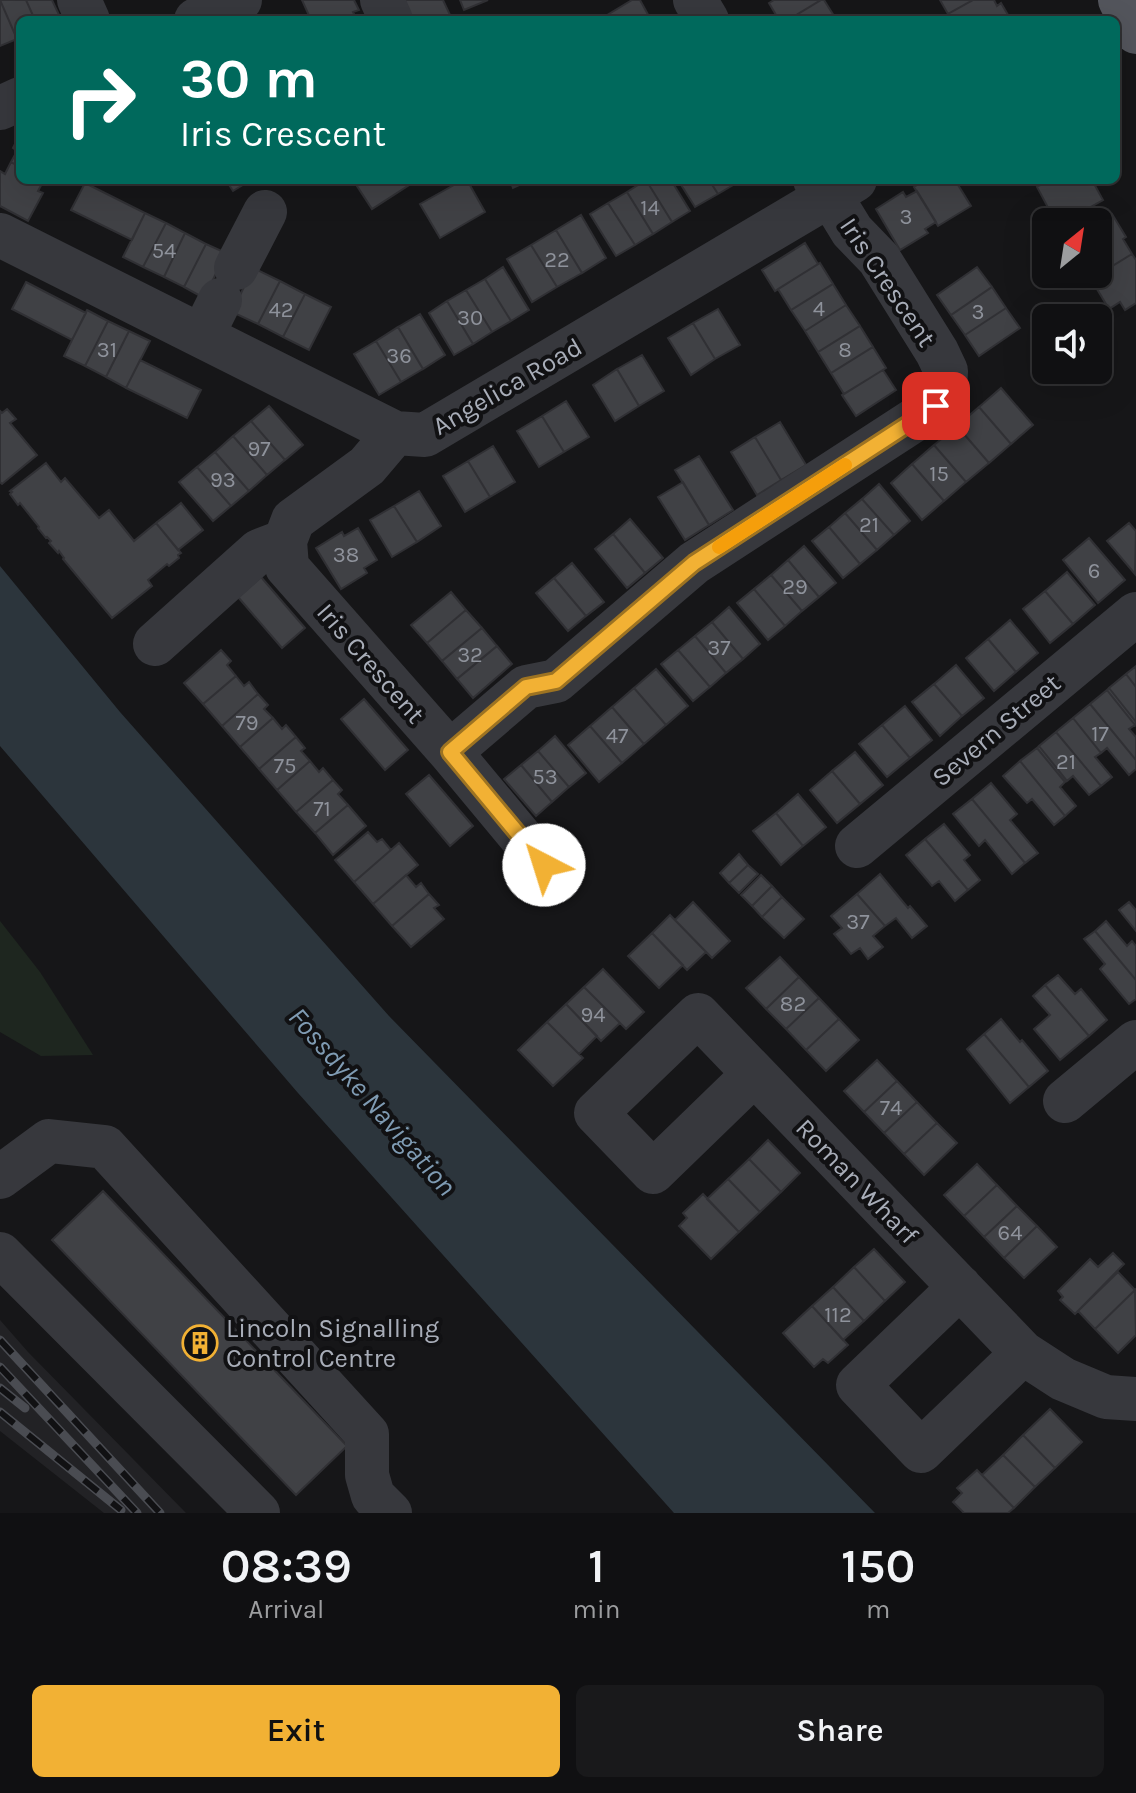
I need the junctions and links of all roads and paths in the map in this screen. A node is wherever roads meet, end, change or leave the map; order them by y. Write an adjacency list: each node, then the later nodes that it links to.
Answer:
1 (240, 0): 2 (street)
2 (205, 16)
3 (833, 185): 7 (street, Angelica Road); 11 (street, Iris Crescent)
4 (265, 212): 6 (street)
5 (0, 235): 6 (street, Angelica Road)
6 (219, 302): 7 (street, Angelica Road)
7 (395, 433): 8 (street)
8 (285, 541): 10 (street); 11 (street, Iris Crescent)
9 (1136, 614): 12 (street, Severn Street)
10 (155, 644)
11 (450, 752): 13 (street)
12 (857, 846)
13 (544, 865)
14 (1136, 1042): 16 (street)
15 (754, 1074): 19 (street, Roman Wharf)
16 (1065, 1101)
17 (0, 1177): 23 (street)
18 (0, 1254): 22 (street)
19 (960, 1287): 20 (street, Roman Wharf); 20 (street)
20 (1023, 1353): 21 (street, Roman Wharf)
21 (1136, 1399)
22 (258, 1513)
23 (390, 1513)

